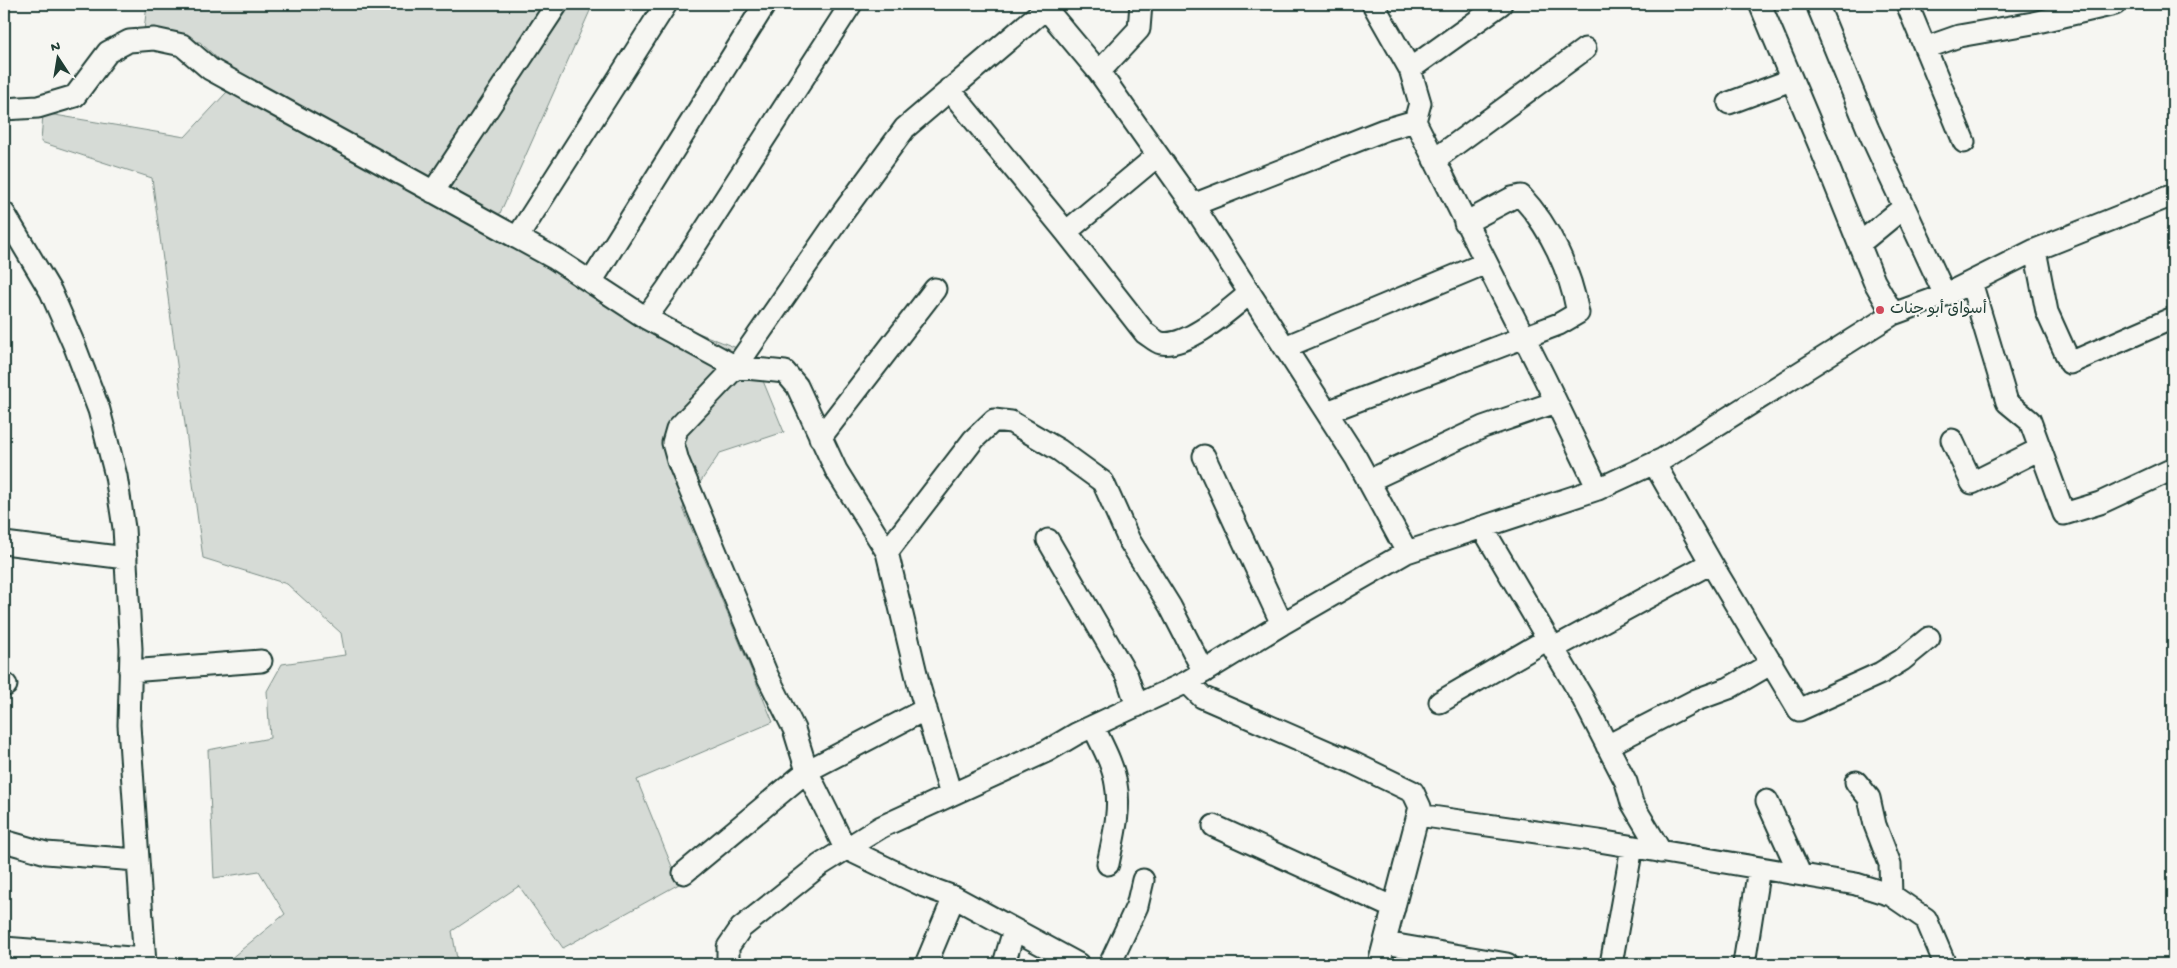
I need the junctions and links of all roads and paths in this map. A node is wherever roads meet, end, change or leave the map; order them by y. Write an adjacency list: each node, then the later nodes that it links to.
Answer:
1 (557, 4): 26 (street)
2 (666, 4): 33 (street)
3 (765, 4): 37 (street)
4 (851, 4): 43 (street)
5 (1141, 4): 17 (street)
6 (1501, 4): 16 (street)
7 (1760, 4): 18 (street)
8 (1817, 4): 29 (street)
9 (1907, 4): 14 (street)
10 (2115, 4): 13 (street)
11 (1044, 6): 17 (street); 19 (street)
12 (1378, 6): 16 (street)
13 (2049, 11): 14 (street)
14 (1925, 48): 23 (street)
15 (1585, 49): 25 (street)
16 (1410, 69): 22 (street)
17 (1099, 72): 24 (street)
18 (1791, 80): 20 (street); 34 (street)
19 (949, 89): 32 (street); 47 (street)
20 (1729, 103)
21 (4, 109): 26 (street)
22 (1414, 121): 25 (street); 28 (street)
23 (1964, 142)
24 (1157, 156): 28 (street); 32 (street)
25 (1434, 160): 31 (street)
26 (433, 192): 33 (street)
27 (2173, 195): 35 (street)
28 (1193, 205): 40 (street)
29 (1904, 207): 34 (street); 41 (street)
30 (4, 215): 63 (street)
31 (1465, 223): 36 (street); 45 (street)
32 (1066, 232): 40 (street)
33 (517, 238): 37 (street)
34 (1859, 244): 42 (street)
35 (2035, 250): 38 (street); 44 (street)
36 (1486, 263): 45 (street); 46 (street)
37 (590, 282): 43 (street)
38 (1971, 282): 41 (street); 52 (street)
39 (935, 289): 50 (street)
40 (1250, 293): 46 (street)
41 (1945, 295): 42 (street)
42 (1894, 314): 54 (street)
43 (646, 318): 47 (street)
44 (2173, 318)
45 (1524, 336): 48 (street); 49 (street)
46 (1285, 347): 49 (street)
47 (736, 367): 50 (street); 77 (street)
48 (1556, 402): 56 (street); 57 (street)
49 (1327, 412): 56 (street)
50 (820, 438): 61 (street)
51 (1952, 440): 52 (street)
52 (2040, 449): 55 (street)
53 (1204, 456): 65 (street)
54 (1654, 463): 57 (street); 64 (street)
55 (2173, 469)
56 (1368, 481): 62 (street)
57 (1598, 489): 58 (street)
58 (1482, 527): 62 (street); 67 (street)
59 (1048, 540): 73 (street)
60 (4, 543): 63 (street)
61 (887, 552): 71 (street); 74 (street)
62 (1407, 552): 65 (street)
63 (126, 558): 70 (street)
64 (1711, 564): 67 (street); 69 (street)
65 (1282, 624): 71 (street)
66 (1929, 638): 69 (street)
67 (1551, 644): 72 (street); 76 (street)
68 (261, 660): 70 (street)
69 (1772, 663): 76 (street)
70 (130, 671): 87 (street)
71 (1196, 677): 73 (street); 81 (street)
72 (1440, 702)
73 (1136, 706): 75 (street)
74 (926, 709): 77 (street); 79 (street)
75 (1094, 726): 79 (street); 88 (street)
76 (1607, 746): 86 (street)
77 (807, 771): 85 (street); 90 (street)
78 (1856, 782): 93 (street)
79 (951, 795): 85 (street)
80 (1767, 802): 91 (street)
81 (1418, 815): 84 (street); 95 (street)
82 (1214, 826): 95 (street)
83 (4, 841): 87 (street)
84 (1632, 847): 86 (street); 107 (street)
85 (846, 848): 94 (street); 100 (street)
86 (1661, 852): 89 (street)
87 (137, 860): 99 (street)
88 (1108, 864)
89 (1759, 868): 91 (street); 108 (street)
90 (684, 874)
91 (1800, 874): 93 (street)
92 (1144, 880): 104 (street)
93 (1892, 895): 109 (street)
94 (954, 897): 96 (street); 101 (street)
95 (1394, 908): 97 (street)
96 (1014, 930): 102 (street); 103 (street)
97 (1385, 943): 105 (street); 106 (street)
98 (4, 948): 99 (street)
99 (144, 962)
100 (728, 964)
101 (926, 964)
102 (1004, 964)
103 (1078, 964)
104 (1110, 964)
105 (1379, 964)
106 (1507, 964)
107 (1610, 964)
108 (1744, 964)
109 (1945, 964)

